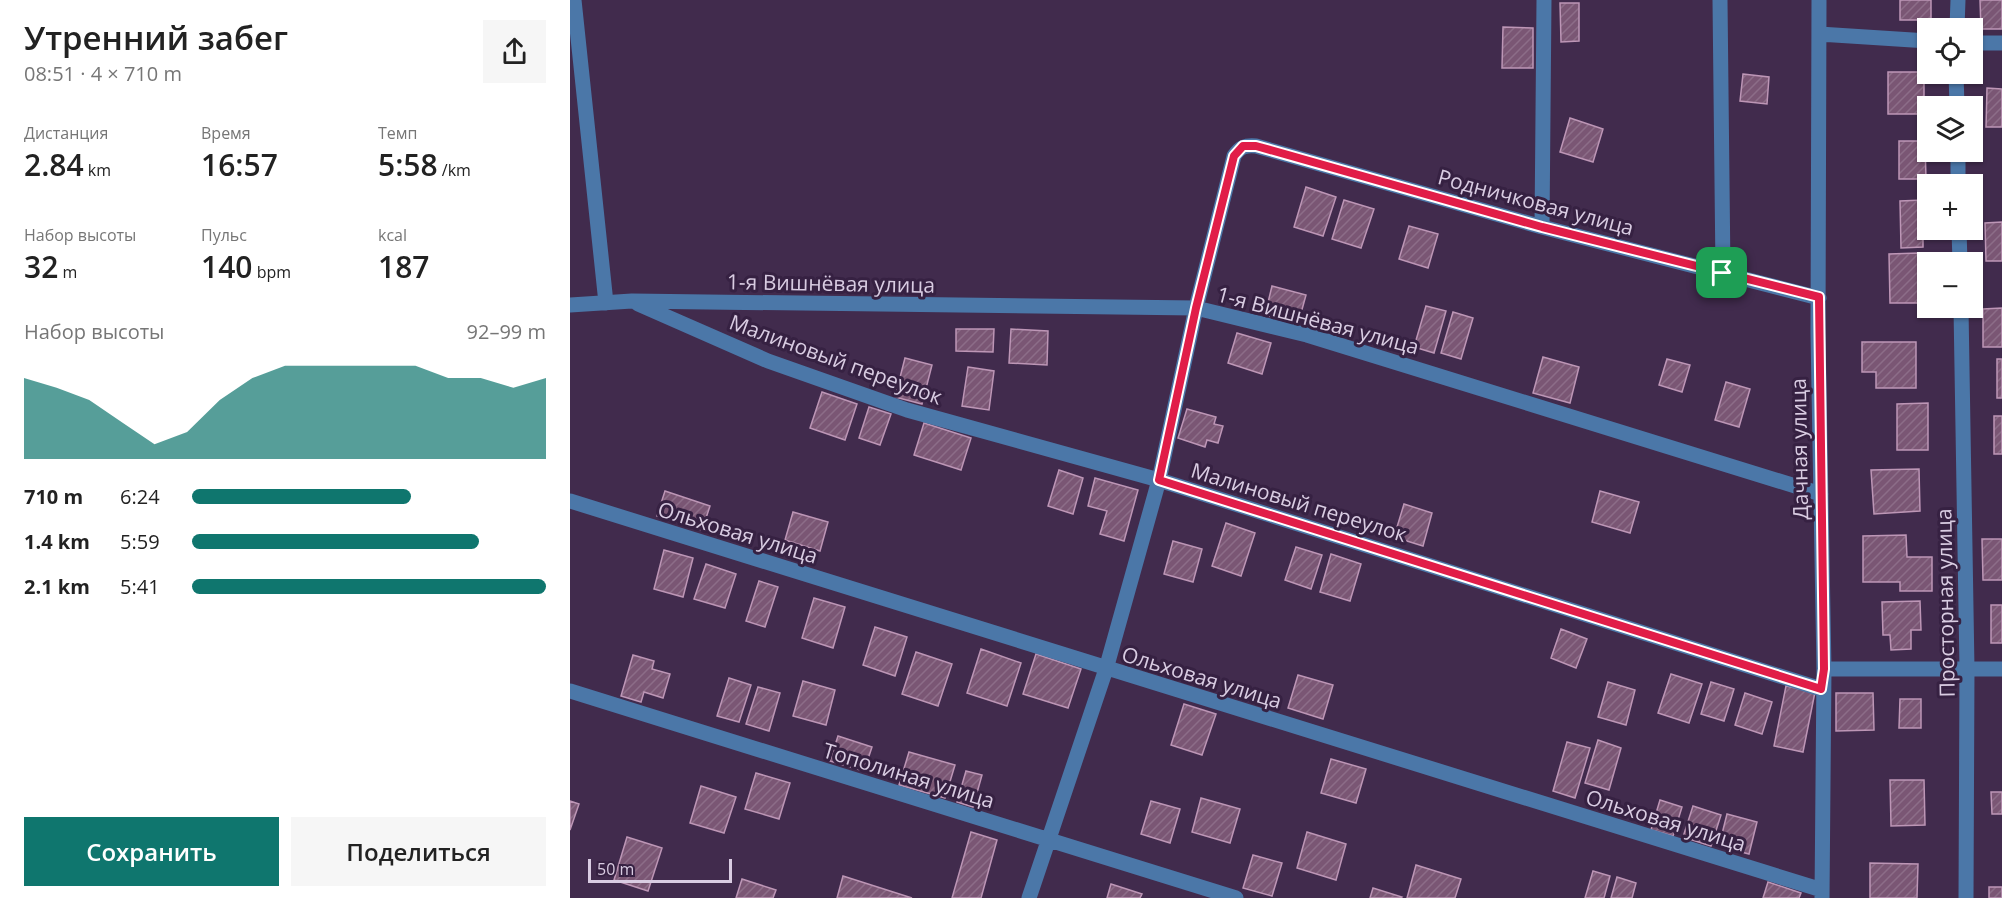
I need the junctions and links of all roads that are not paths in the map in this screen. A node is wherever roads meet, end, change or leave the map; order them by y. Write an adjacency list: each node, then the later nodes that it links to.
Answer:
1 (572, 0): 15 (street)
2 (1544, 0): 11 (street)
3 (1720, 0): 12 (street)
4 (1819, 0): 7 (street, Дачная улица)
5 (1958, 0): 6 (street)
6 (1957, 18)
7 (1819, 34): 8 (street); 13 (street, Дачная улица)
8 (1917, 40)
9 (1983, 43): 10 (street)
10 (2002, 43)
11 (1542, 227): 12 (street, Родничковая улица); 17 (street, Родничковая улица)
12 (1722, 273): 13 (street, Родничковая улица)
13 (1819, 297): 20 (street, Дачная улица)
14 (632, 301): 15 (street, 1-я Вишнёвая улица); 17 (street, 1-я Вишнёвая улица); 19 (street, Малиновый переулок)
15 (606, 303): 16 (street, 1-я Вишнёвая улица)
16 (570, 305)
17 (1196, 308): 19 (street); 20 (street, 1-я Вишнёвая улица)
18 (1960, 318): 24 (street, Просторная улица)
19 (1159, 480): 22 (street); 26 (street, Малиновый переулок)
20 (1821, 494): 23 (street, Дачная улица)
21 (570, 501): 22 (street, Ольховая улица)
22 (1106, 669): 28 (street); 29 (street, Ольховая улица)
23 (1824, 669): 24 (street); 26 (street, Дачная улица)
24 (1967, 669): 25 (street); 32 (street, Просторная улица)
25 (2002, 669)
26 (1821, 689): 29 (street, Дачная улица)
27 (570, 691): 28 (street, Тополиная улица)
28 (1048, 840): 30 (street); 31 (street, Тополиная улица)
29 (1822, 894)
30 (1029, 898)
31 (1236, 898)
32 (1966, 898)

